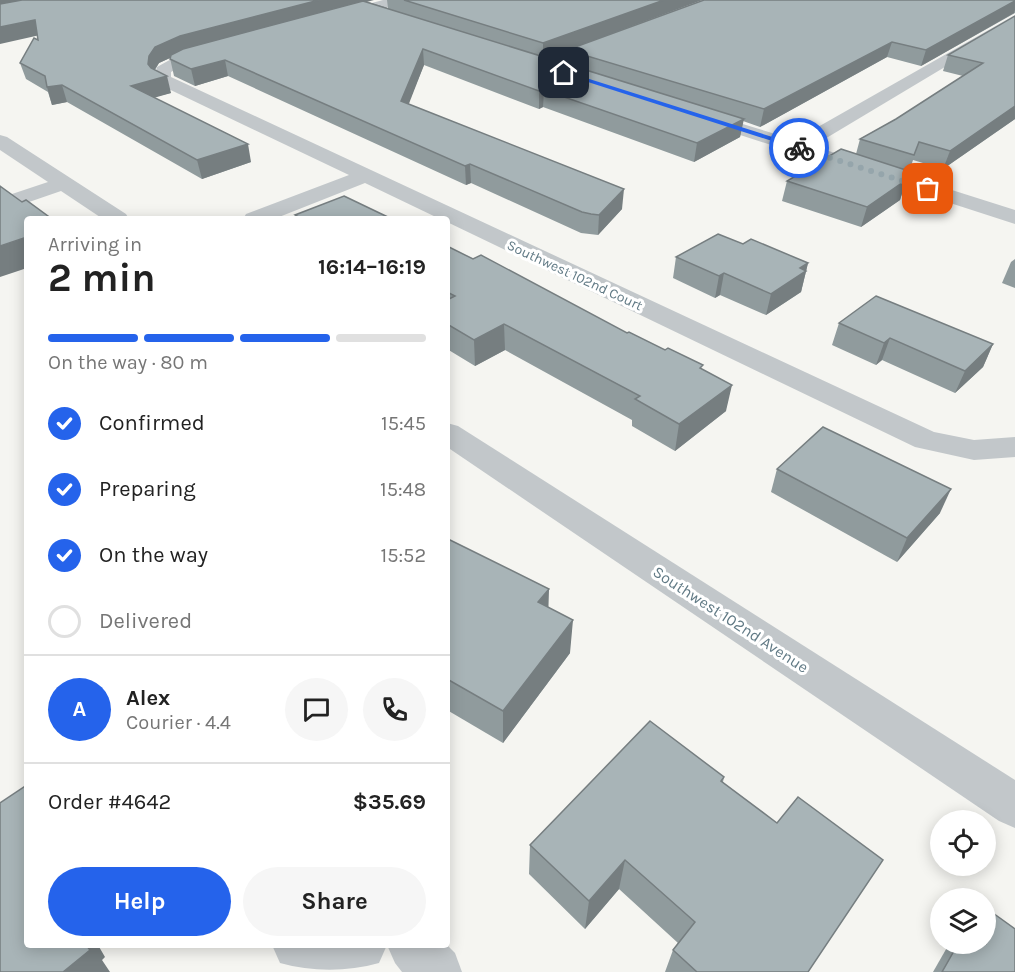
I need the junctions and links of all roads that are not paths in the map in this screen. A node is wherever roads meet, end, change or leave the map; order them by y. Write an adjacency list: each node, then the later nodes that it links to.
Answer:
1 (398, 0): 2 (street)
2 (365, 9): 4 (street); 5 (street)
3 (1015, 19): 13 (street)
4 (398, 20)
5 (320, 21)
6 (620, 37): 9 (street)
7 (232, 45): 14 (street, Southwest 102nd Court)
8 (521, 59): 9 (street)
9 (543, 66): 10 (street)
10 (565, 73)
11 (687, 112): 13 (street)
12 (0, 141): 15 (street)
13 (797, 147): 19 (street)
14 (365, 176): 18 (street); 21 (street, Southwest 102nd Court)
15 (64, 183): 16 (street); 17 (street)
16 (0, 205)
17 (114, 216)
18 (262, 216)
19 (1015, 217)
20 (450, 435): 22 (street, Southwest 102nd Avenue)
21 (1003, 448)
22 (1015, 806)
23 (305, 948): 24 (street)
24 (354, 948)
25 (416, 948): 26 (street)
26 (436, 972)

